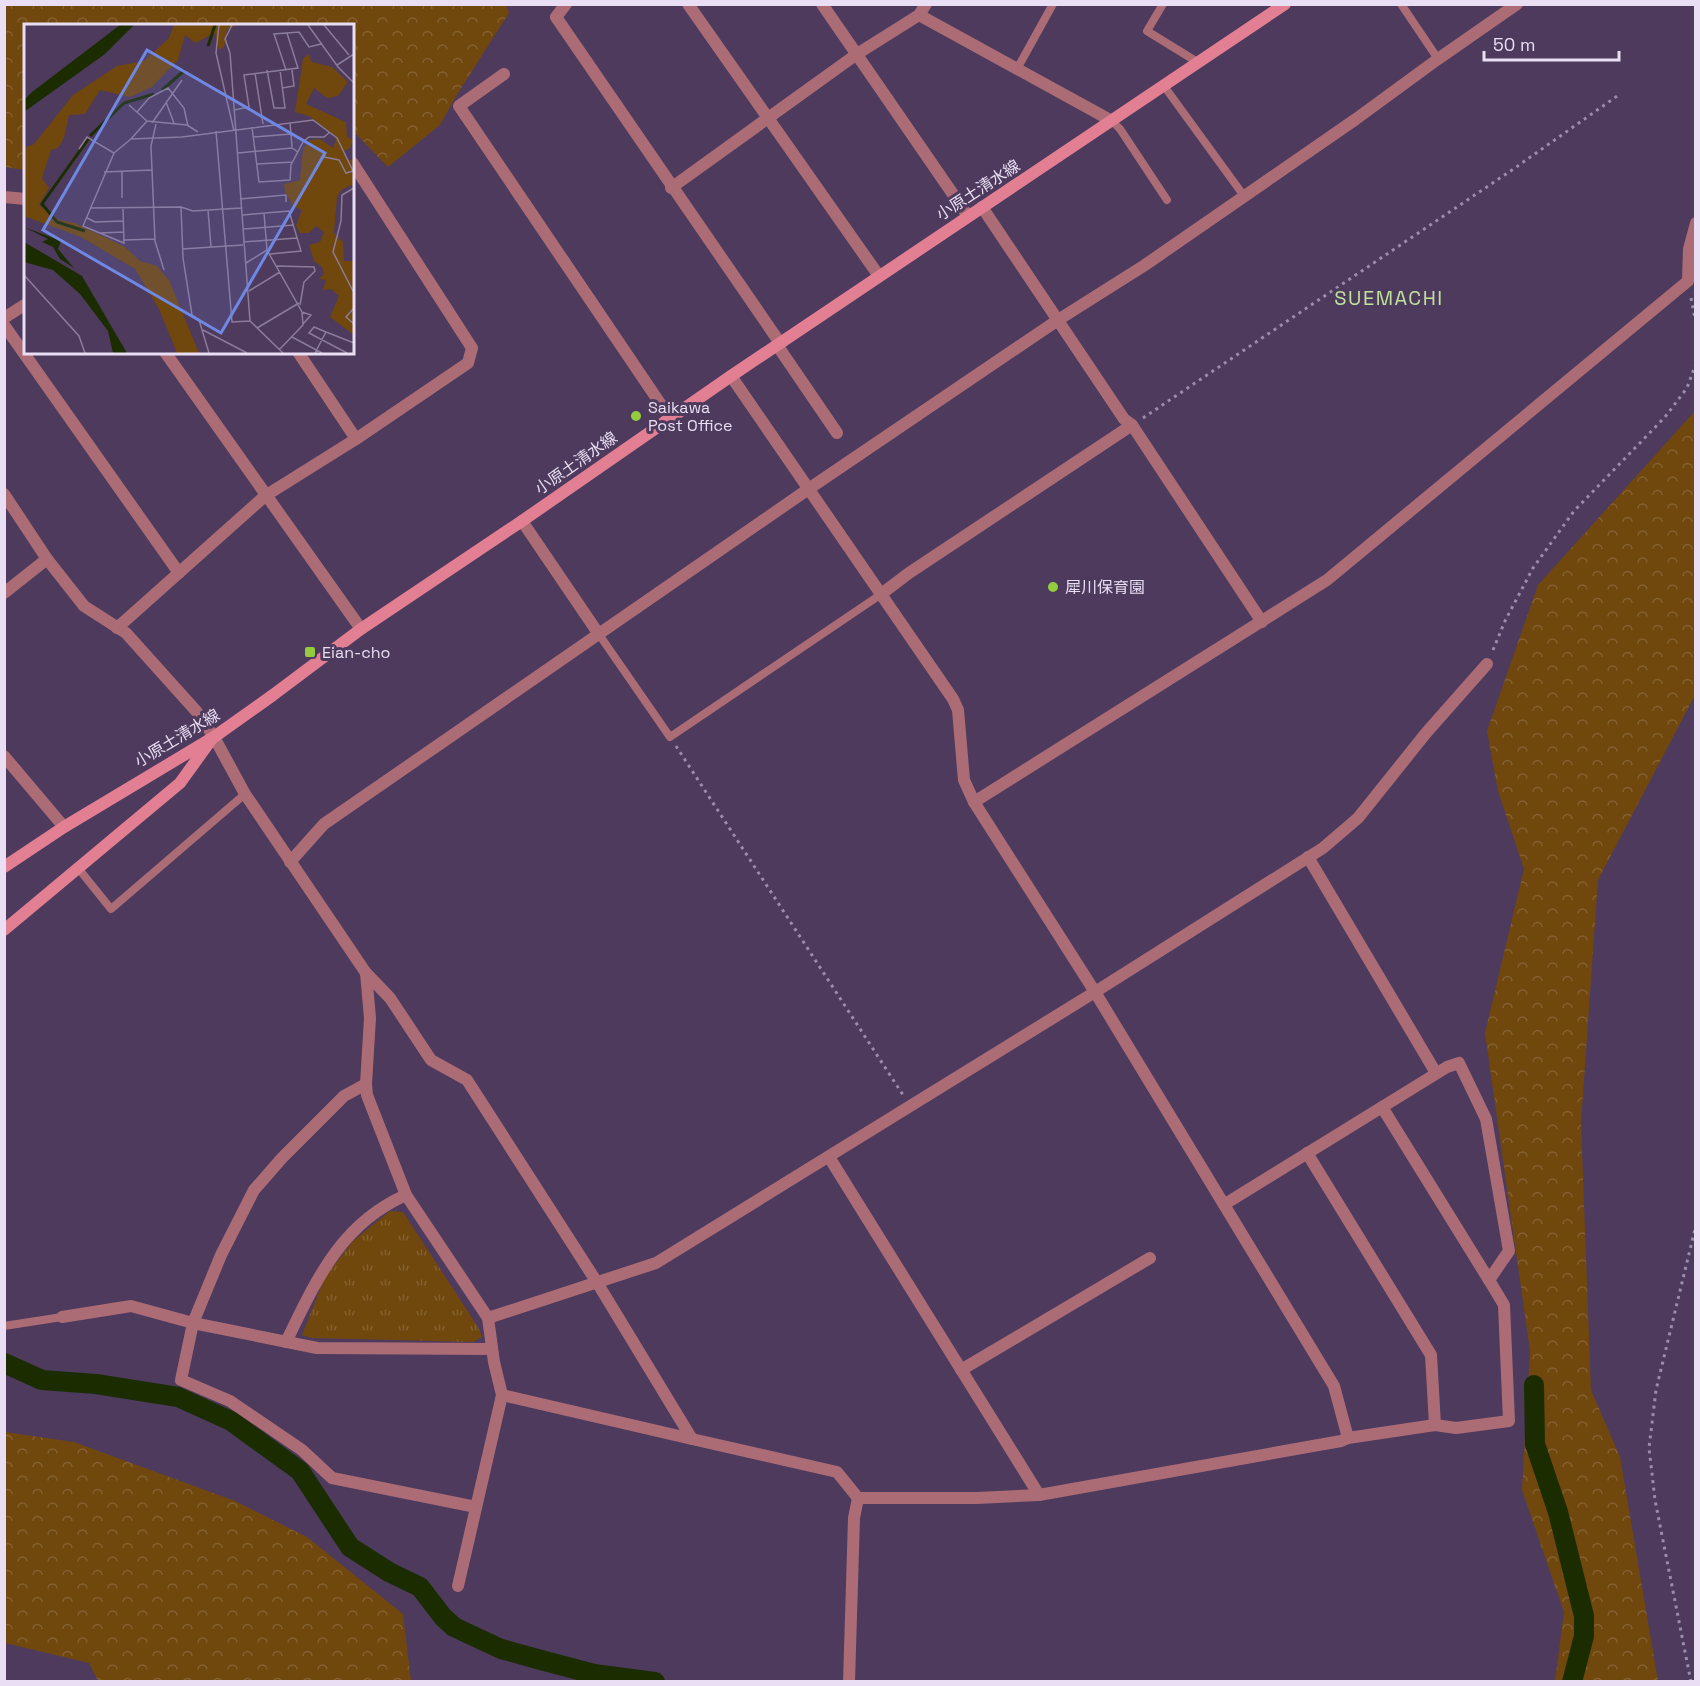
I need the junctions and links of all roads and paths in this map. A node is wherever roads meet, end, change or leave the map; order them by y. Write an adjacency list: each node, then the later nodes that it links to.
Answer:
1 (566, 4): 20 (street)
2 (688, 4): 17 (street)
3 (822, 4): 10 (street)
4 (1053, 4): 13 (lane)
5 (1163, 4): 12 (lane)
6 (1285, 4): 12 (main road, 小原土清水線)
7 (1401, 4): 11 (lane)
8 (1517, 4): 11 (street)
9 (923, 10): 10 (street); 13 (street)
10 (857, 54): 17 (street); 26 (street)
11 (1438, 59): 21 (street)
12 (1199, 63): 15 (main road, 小原土清水線)
13 (1017, 69): 18 (street)
14 (504, 74): 42 (street)
15 (1164, 86): 18 (main road, 小原土清水線); 21 (lane)
16 (1620, 94): 43 (path)
17 (768, 118): 20 (street); 28 (street)
18 (1112, 121): 24 (lane); 25 (main road, 小原土清水線)
19 (354, 165): 45 (street)
20 (671, 188): 35 (street)
21 (1244, 196): 32 (street)
22 (4, 197): 23 (street)
23 (24, 199)
24 (1167, 200)
25 (982, 207): 26 (main road, 小原土清水線); 32 (street)
26 (968, 216): 28 (main road, 小原土清水線)
27 (1695, 222): 29 (street)
28 (879, 276): 35 (main road, 小原土清水線)
29 (1688, 281): 33 (path); 54 (street)
30 (24, 305): 31 (street)
31 (4, 318)
32 (1058, 320): 43 (street); 46 (street)
33 (1695, 324)
34 (4, 325): 36 (street)
35 (779, 344): 41 (main road, 小原土清水線); 44 (street)
36 (24, 353)
37 (24, 354): 51 (street)
38 (166, 354): 48 (street)
39 (299, 354): 45 (street)
40 (1695, 363): 58 (path)
41 (731, 376): 42 (main road, 小原土清水線); 46 (street)
42 (670, 418): 49 (main road, 小原土清水線)
43 (1132, 425): 53 (street); 54 (street)
44 (837, 433)
45 (356, 439): 48 (street)
46 (810, 488): 53 (street); 57 (street)
47 (4, 495): 50 (street)
48 (265, 496): 51 (street); 56 (street)
49 (522, 521): 56 (main road, 小原土清水線); 57 (street)
50 (47, 559): 52 (street); 55 (street)
51 (179, 573): 55 (street)
52 (4, 593)
53 (880, 595): 60 (lane); 63 (street)
54 (1262, 622): 63 (street)
55 (117, 628): 59 (street)
56 (362, 629): 59 (main road, 小原土清水線)
57 (598, 633): 60 (lane); 66 (street)
58 (1487, 664): 65 (street)
59 (214, 736): 62 (street); 64 (main road, 小原土清水線); 68 (main road)
60 (669, 737): 74 (path)
61 (4, 756): 64 (street)
62 (245, 794): 66 (street); 68 (lane)
63 (974, 802): 71 (street)
64 (64, 826): 67 (main road, 小原土清水線)
65 (1308, 857): 71 (street); 72 (street)
66 (290, 862): 70 (street)
67 (4, 867)
68 (78, 868): 69 (main road)
69 (4, 930)
70 (366, 973): 73 (street); 83 (street)
71 (1095, 992): 74 (street); 79 (street)
72 (1436, 1073): 75 (street); 82 (street)
73 (366, 1084): 78 (street); 86 (street)
74 (910, 1107): 77 (street)
75 (1382, 1107): 76 (street); 82 (street)
76 (1307, 1153): 79 (street); 92 (street)
77 (829, 1157): 83 (street); 90 (street)
78 (406, 1195): 85 (street); 88 (street)
79 (1224, 1204): 94 (street)
80 (1695, 1225): 100 (path)
81 (1150, 1258): 90 (street)
82 (1489, 1280): 92 (street)
83 (598, 1284): 85 (street); 93 (street)
84 (62, 1317): 86 (street); 87 (lane)
85 (488, 1318): 89 (street)
86 (193, 1323): 88 (street); 97 (street)
87 (4, 1326)
88 (286, 1342): 89 (street)
89 (492, 1349): 91 (street)
90 (961, 1370): 95 (street)
91 (502, 1395): 93 (street); 97 (street)
92 (1435, 1425): 94 (street)
93 (692, 1438): 96 (street)
94 (1348, 1438): 95 (street)
95 (1039, 1495): 96 (street)
96 (858, 1498): 99 (street)
97 (476, 1507): 98 (street)
98 (458, 1586)
99 (849, 1682)
100 (1691, 1682)

